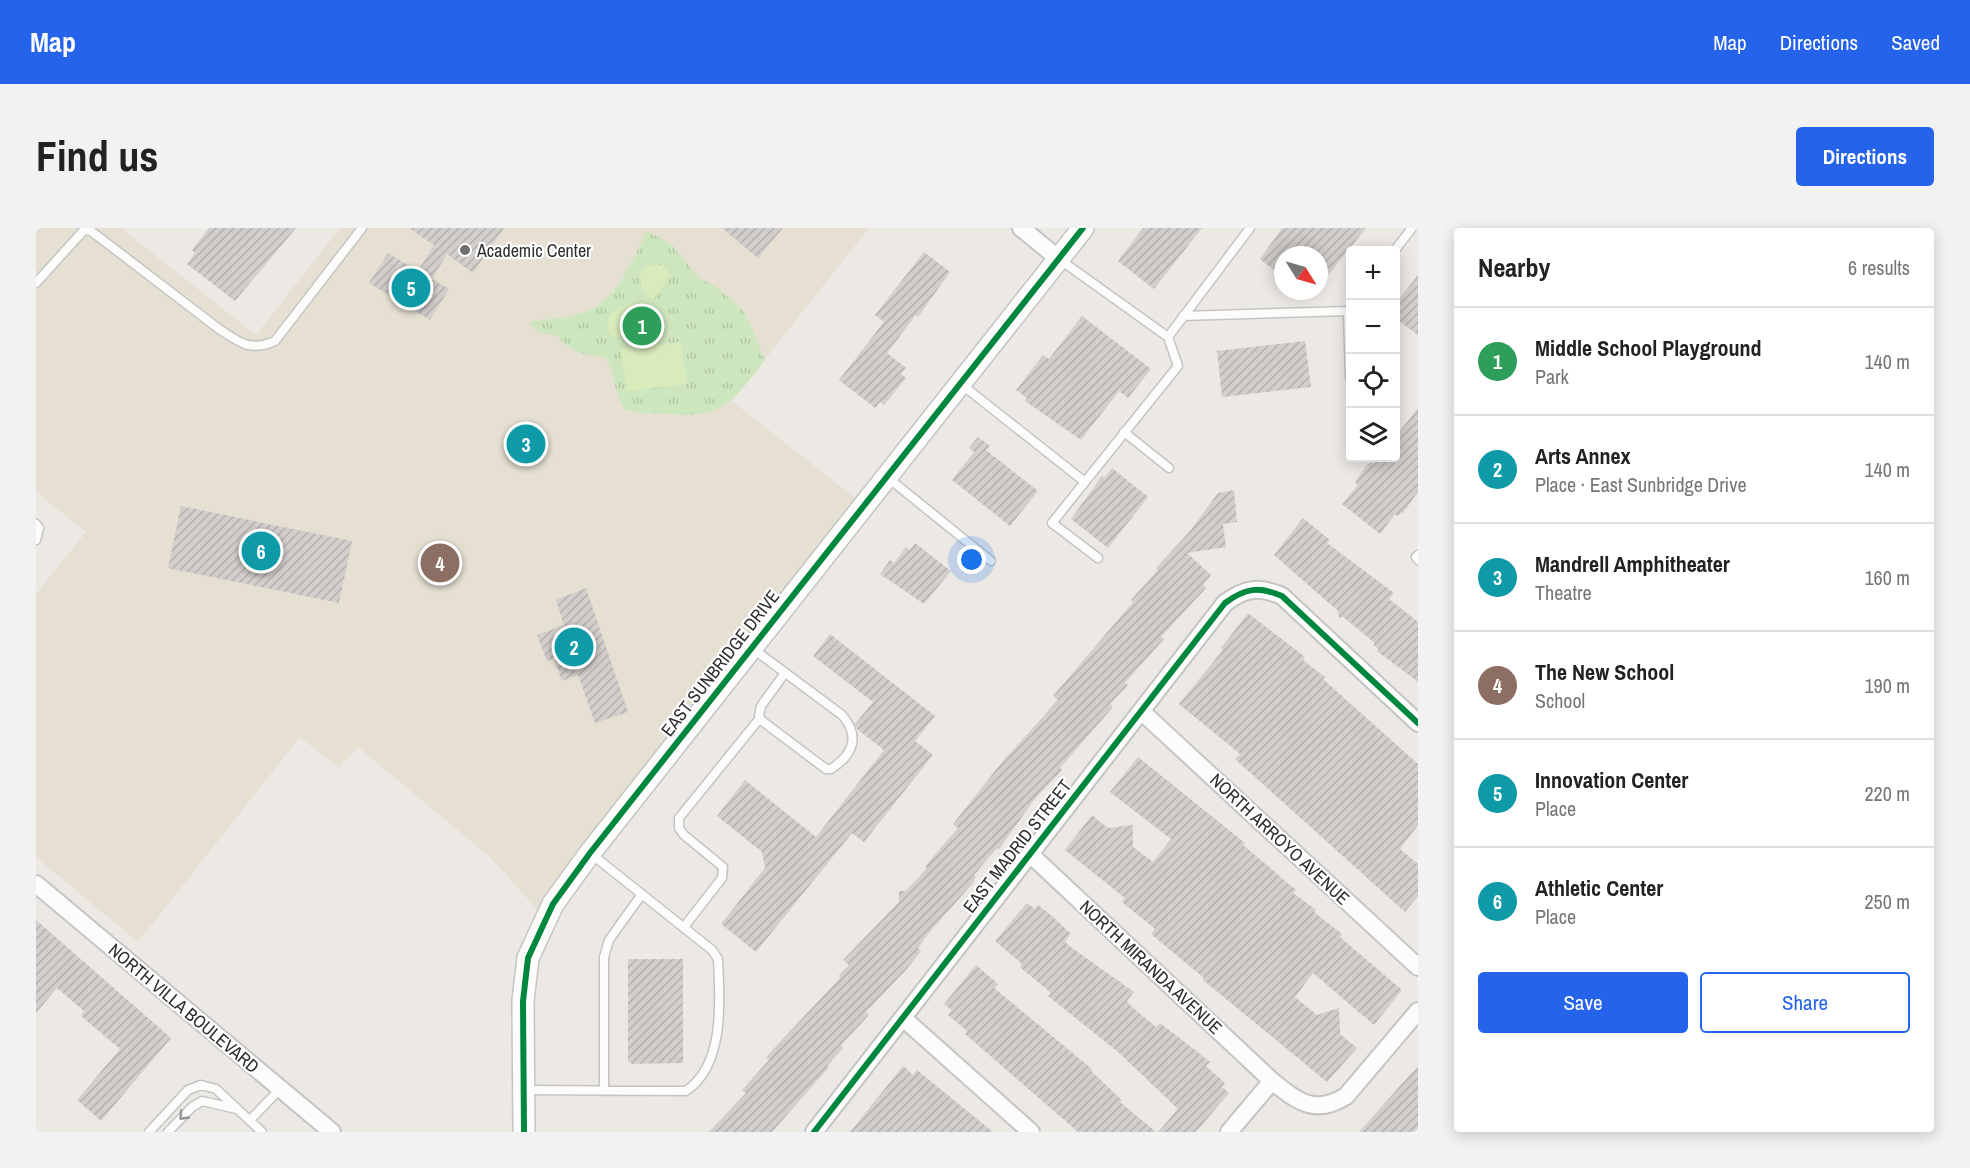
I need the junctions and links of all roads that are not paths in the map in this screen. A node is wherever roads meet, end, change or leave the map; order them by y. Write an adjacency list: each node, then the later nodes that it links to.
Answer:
1 (362, 228): 8 (lane)
2 (1021, 228): 7 (street)
3 (1083, 228): 7 (street, EAST SUNBRIDGE DRIVE)
4 (1250, 228): 10 (lane)
5 (1412, 228): 6 (lane)
6 (1398, 246)
7 (1059, 259): 11 (lane); 12 (street, EAST SUNBRIDGE DRIVE)
8 (36, 283)
9 (1346, 310): 10 (lane)
10 (1183, 316): 11 (lane)
11 (1168, 337): 13 (lane)
12 (960, 383): 15 (street, EAST SUNBRIDGE DRIVE); 16 (lane)
13 (1124, 432): 14 (lane); 16 (lane)
14 (1169, 468)
15 (886, 477): 20 (lane); 21 (street, EAST SUNBRIDGE DRIVE)
16 (1085, 482): 19 (lane)
17 (36, 524): 18 (lane)
18 (36, 540)
19 (1098, 558)
20 (991, 561)
21 (751, 648): 22 (lane); 26 (street, EAST SUNBRIDGE DRIVE)
22 (785, 673): 24 (lane); 24 (lane)
23 (1141, 711): 25 (street, EAST MADRID STREET); 27 (street, EAST MADRID STREET); 31 (street, NORTH ARROYO AVENUE)
24 (760, 718): 30 (lane)
25 (1418, 723)
26 (590, 853): 29 (lane); 36 (street, EAST SUNBRIDGE DRIVE)
27 (1030, 854): 33 (street, EAST MADRID STREET); 34 (street, NORTH MIRANDA AVENUE)
28 (36, 884): 35 (street, NORTH VILLA BOULEVARD)
29 (642, 894): 30 (lane); 37 (lane)
30 (684, 927): 37 (lane)
31 (1418, 967)
32 (1418, 1011): 34 (street, NORTH MIRANDA AVENUE)
33 (903, 1018): 45 (street, EAST MADRID STREET); 46 (street)
34 (1272, 1081): 47 (street)
35 (280, 1089): 39 (lane); 43 (street, NORTH VILLA BOULEVARD)
36 (524, 1090): 37 (lane); 44 (street, EAST SUNBRIDGE DRIVE)
37 (604, 1091)
38 (241, 1110): 39 (lane); 40 (lane); 41 (lane, one-way to 41)
39 (251, 1119): 42 (lane)
40 (149, 1132)
41 (168, 1132)
42 (262, 1132)
43 (332, 1132)
44 (524, 1132)
45 (814, 1132)
46 (1030, 1132)
47 (1229, 1132)

